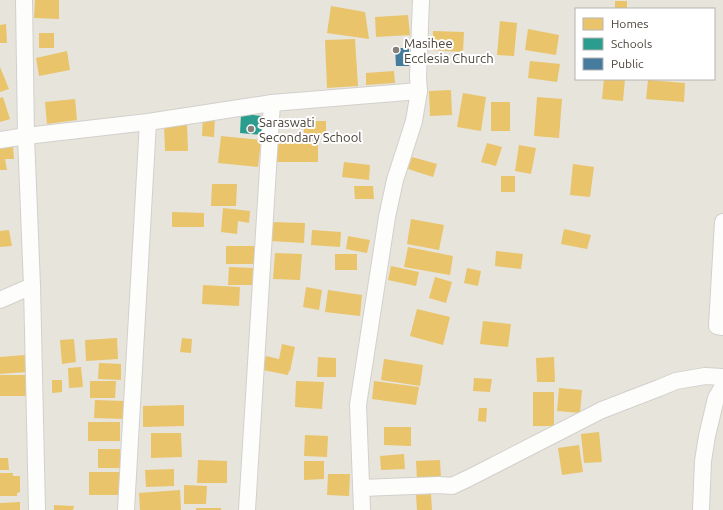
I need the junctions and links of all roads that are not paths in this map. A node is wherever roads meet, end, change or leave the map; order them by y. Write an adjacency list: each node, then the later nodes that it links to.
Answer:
1 (24, 0): 6 (street)
2 (421, 0): 3 (street)
3 (419, 91): 4 (street); 14 (street)
4 (272, 103): 5 (street); 17 (street)
5 (148, 122): 6 (street); 16 (street)
6 (26, 136): 7 (street); 9 (street)
7 (0, 140)
8 (723, 222): 11 (street)
9 (32, 286): 10 (street); 15 (street)
10 (0, 300)
11 (723, 327)
12 (723, 377): 14 (street)
13 (723, 386): 19 (street)
14 (361, 488): 18 (street)
15 (37, 510)
16 (126, 510)
17 (247, 510)
18 (362, 510)
19 (701, 510)

